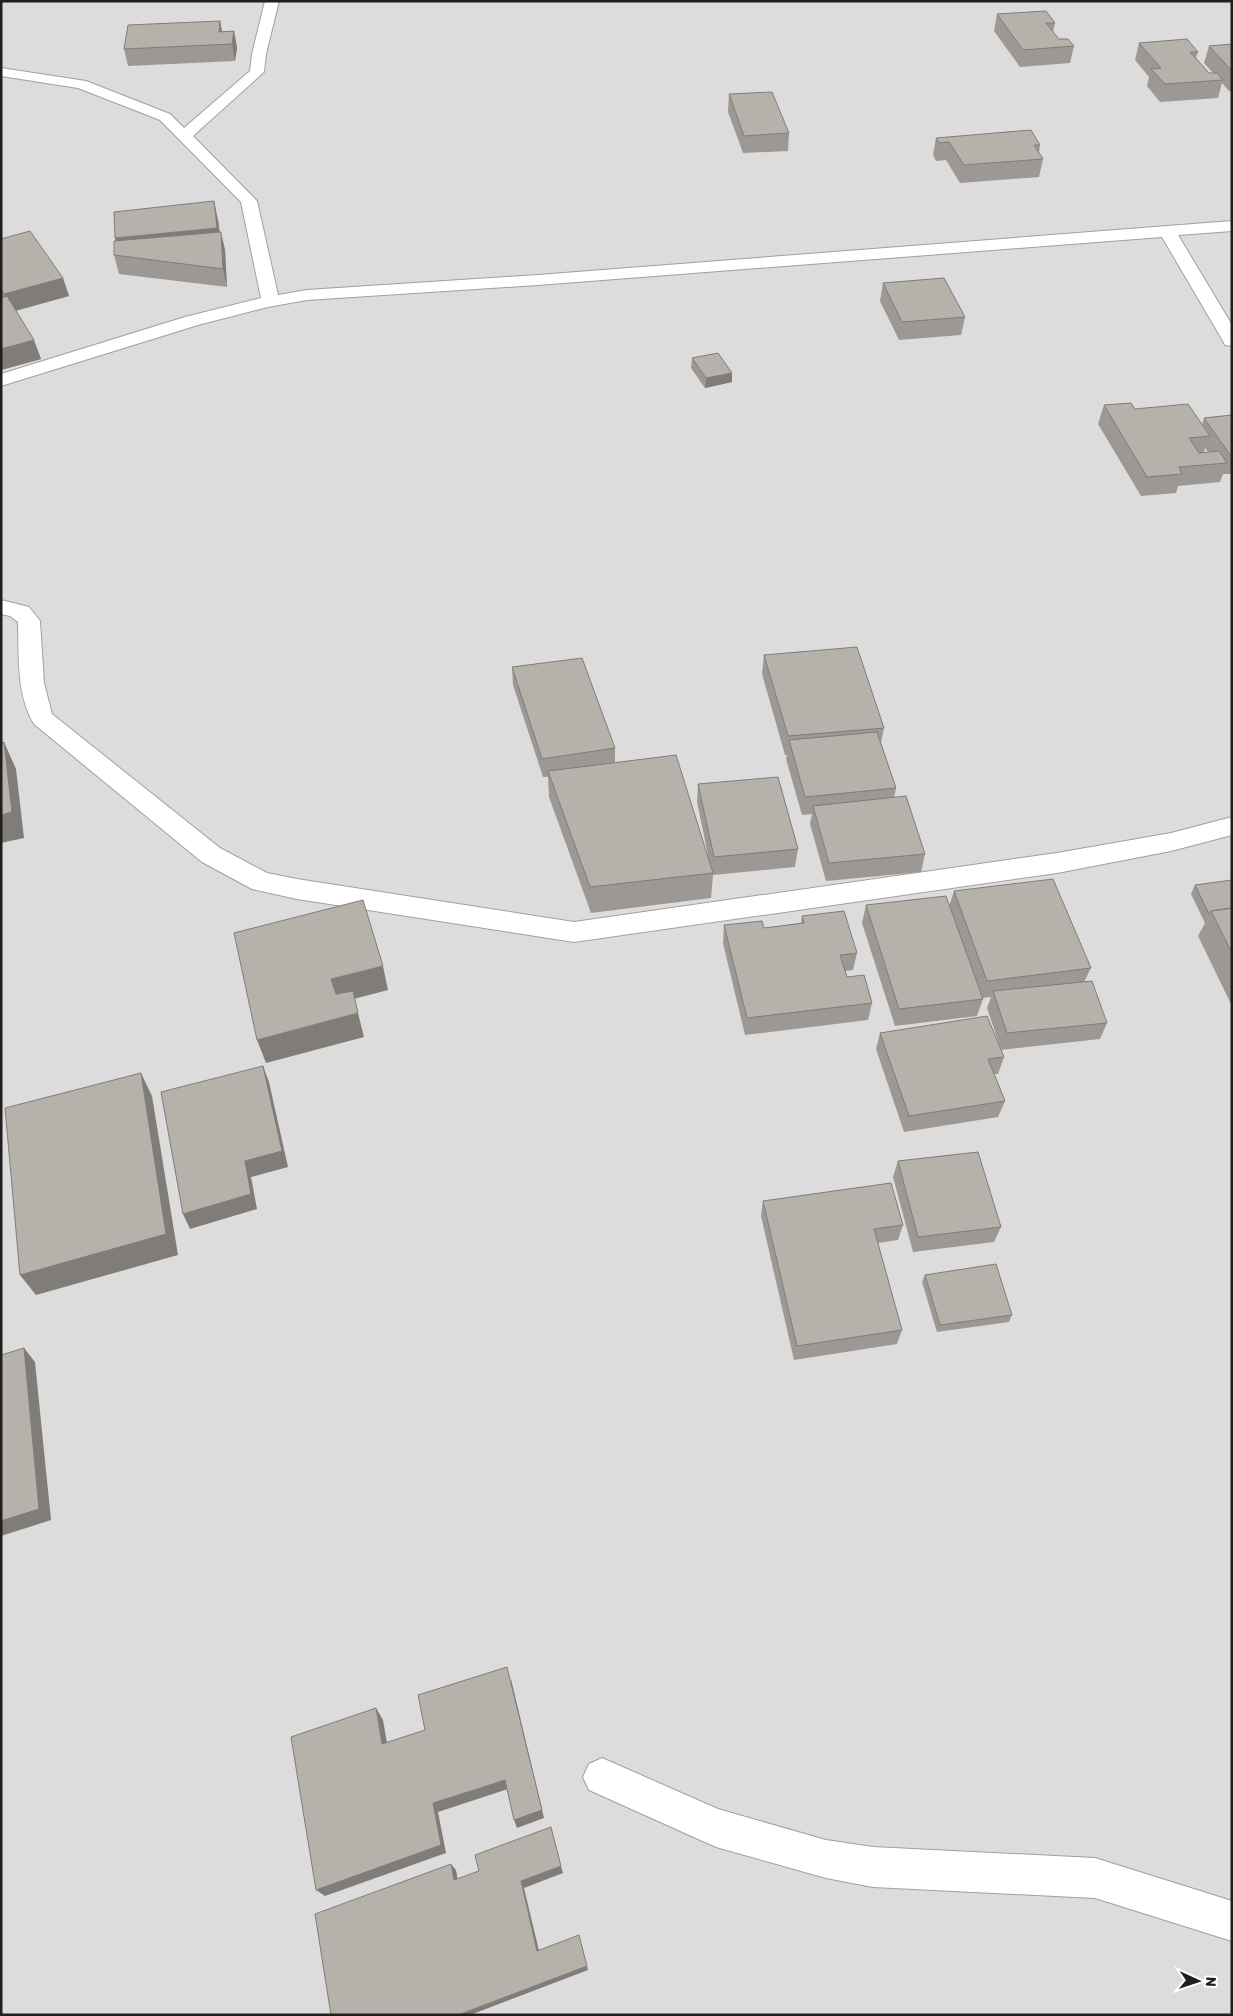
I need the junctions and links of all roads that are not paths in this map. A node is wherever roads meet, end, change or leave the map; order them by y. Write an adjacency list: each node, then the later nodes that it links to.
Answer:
1 (272, 1): 3 (street)
2 (1, 72): 3 (street)
3 (184, 136): 6 (street)
4 (1232, 226): 5 (street)
5 (1167, 231): 6 (street); 7 (street)
6 (270, 300): 8 (street)
7 (1232, 341)
8 (1, 380)
9 (1, 607): 10 (street)
10 (1232, 826)
11 (602, 1777): 12 (street)
12 (1232, 1921)

